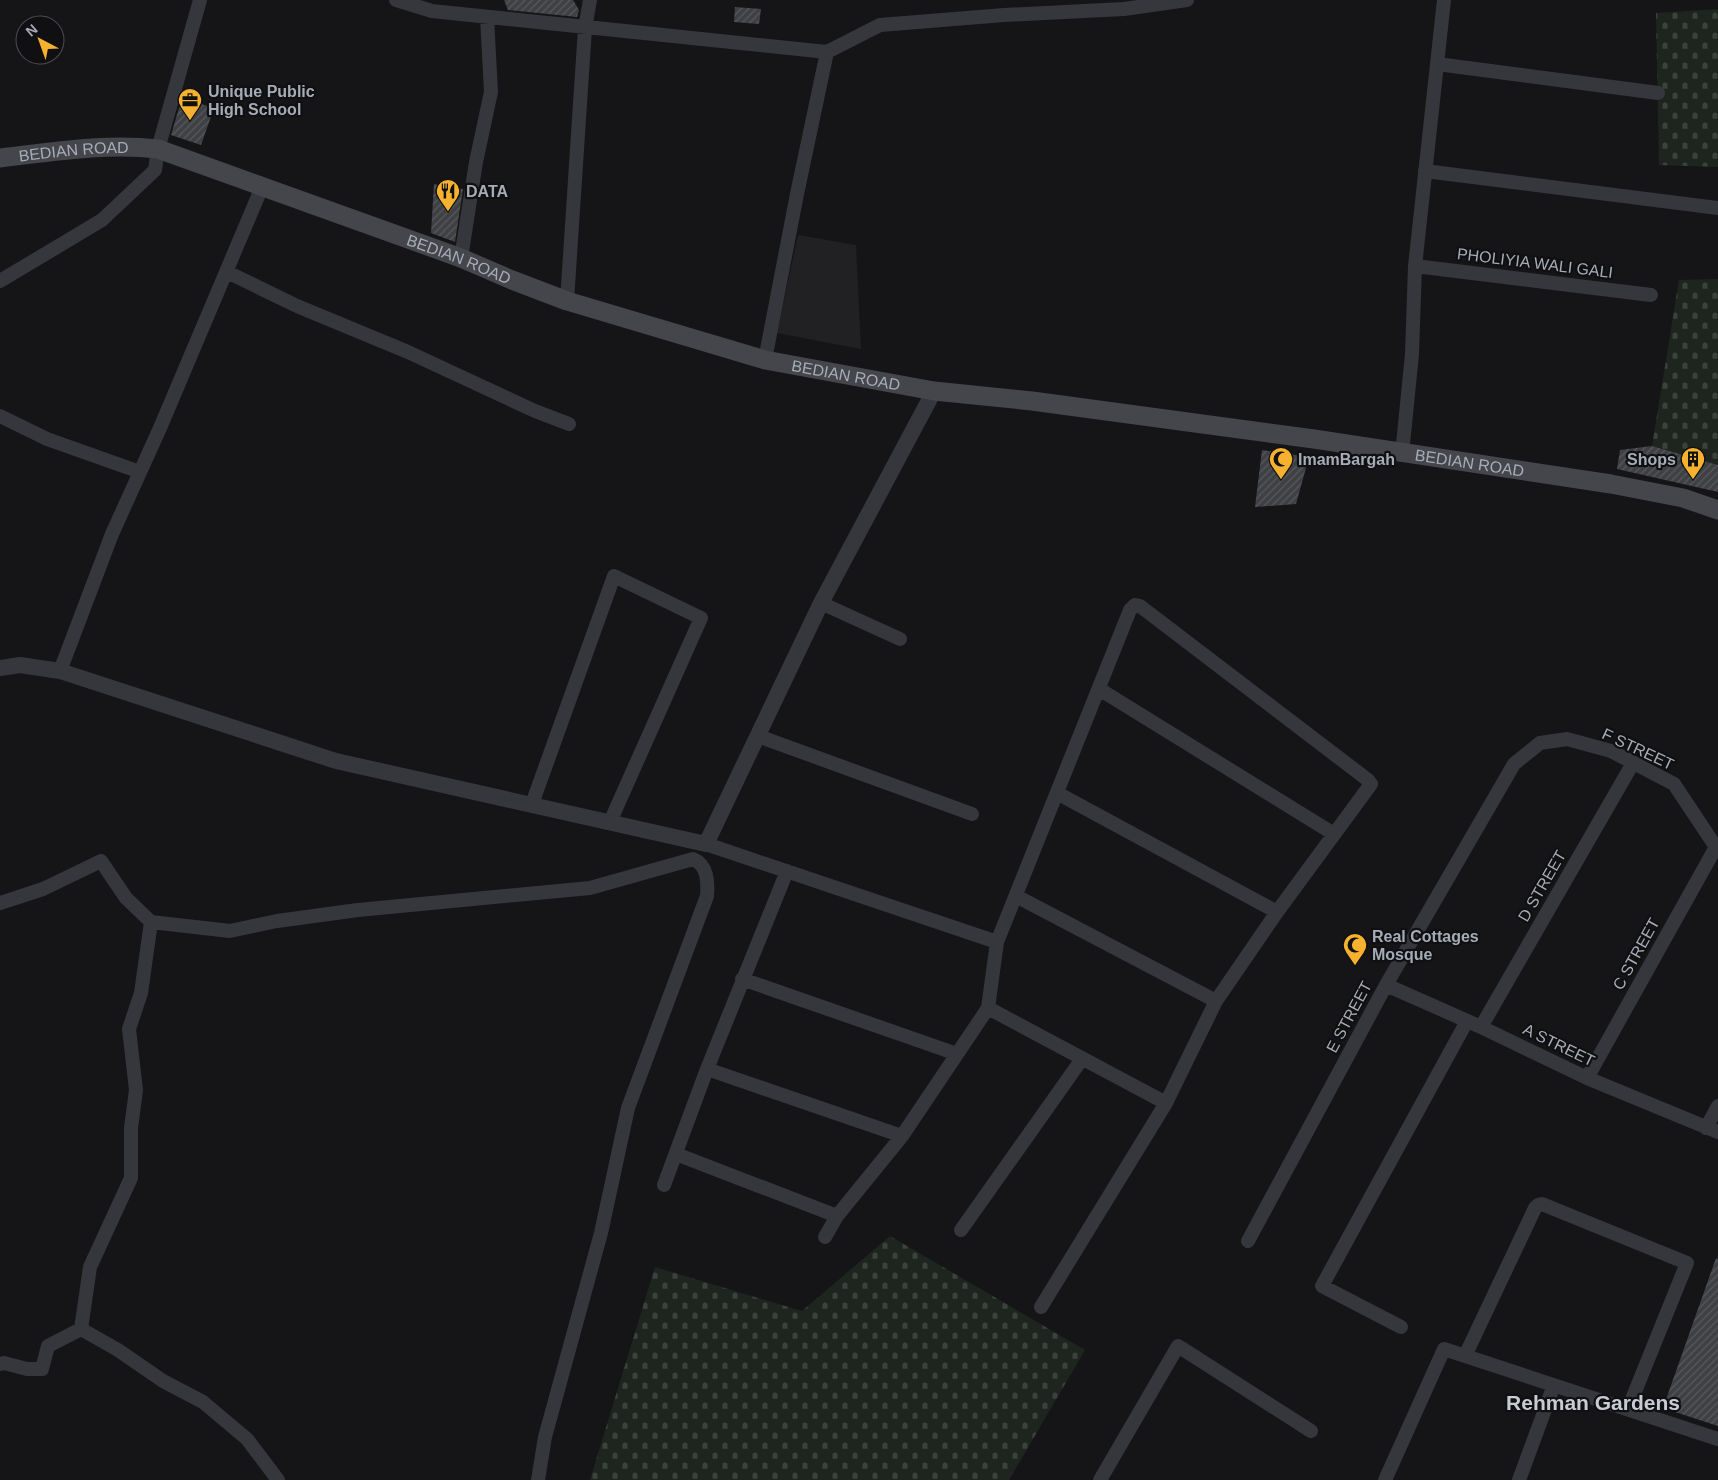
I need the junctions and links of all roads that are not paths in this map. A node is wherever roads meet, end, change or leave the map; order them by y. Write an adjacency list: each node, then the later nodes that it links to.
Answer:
1 (200, 0): 12 (street)
2 (396, 0): 7 (street)
3 (590, 0): 8 (street)
4 (1187, 0): 6 (street)
5 (1444, 0): 10 (street)
6 (1109, 5): 9 (street)
7 (487, 17): 8 (street); 17 (street)
8 (585, 28): 9 (street); 22 (street)
9 (827, 52): 23 (street)
10 (1437, 64): 11 (street); 14 (street)
11 (1658, 93)
12 (158, 148): 13 (main road, BEDIAN ROAD); 15 (main road, BEDIAN ROAD); 20 (street)
13 (0, 158)
14 (1426, 171): 16 (street); 18 (street)
15 (262, 187): 17 (main road, BEDIAN ROAD); 19 (street)
16 (1718, 208)
17 (461, 258): 22 (main road, BEDIAN ROAD)
18 (1415, 266): 21 (street, PHOLIYIA WALI GALI); 27 (street)
19 (227, 272): 26 (street); 28 (street)
20 (0, 281)
21 (1650, 296)
22 (567, 301): 23 (main road, BEDIAN ROAD)
23 (765, 360): 24 (main road, BEDIAN ROAD)
24 (934, 392): 27 (main road, BEDIAN ROAD); 30 (street)
25 (0, 416): 28 (street)
26 (569, 424)
27 (1402, 454): 29 (main road, BEDIAN ROAD)
28 (140, 472): 33 (street)
29 (1718, 510)
30 (821, 603): 31 (street); 35 (street)
31 (900, 638)
32 (0, 668): 33 (street)
33 (60, 671): 39 (street)
34 (1099, 689): 38 (street); 42 (street); 42 (street)
35 (758, 736): 40 (street); 43 (street)
36 (1540, 743): 37 (street, F STREET); 52 (street, E STREET)
37 (1633, 763): 44 (street, F STREET); 56 (street, D STREET)
38 (1057, 793): 46 (street); 48 (street)
39 (532, 804): 41 (street); 41 (street)
40 (972, 814)
41 (610, 822): 43 (street)
42 (1334, 834): 48 (street)
43 (706, 844): 45 (street)
44 (1717, 848): 60 (street, C STREET)
45 (787, 871): 50 (street); 51 (street)
46 (1016, 896): 50 (street); 53 (street)
47 (0, 903): 49 (street)
48 (1277, 912): 53 (street)
49 (151, 922): 73 (street); 81 (street)
50 (997, 942): 54 (street)
51 (742, 979): 57 (street); 59 (street)
52 (1386, 986): 55 (street, A STREET); 70 (street, E STREET)
53 (1216, 1001): 61 (street)
54 (988, 1008): 57 (street); 58 (street)
55 (1467, 1021): 56 (street, A STREET); 72 (street)
56 (1481, 1027): 60 (street, A STREET)
57 (957, 1054): 64 (street)
58 (1082, 1059): 61 (street); 68 (street)
59 (707, 1069): 64 (street); 65 (street)
60 (1587, 1078): 63 (street, A STREET)
61 (1166, 1103): 71 (street)
62 (1718, 1106): 63 (street)
63 (1712, 1130)
64 (902, 1136): 67 (street)
65 (676, 1154): 66 (street); 67 (street)
66 (664, 1185)
67 (836, 1216): 69 (street)
68 (961, 1230)
69 (825, 1237)
70 (1248, 1241)
71 (1041, 1307)
72 (1401, 1327)
73 (81, 1329): 75 (street); 80 (street)
74 (1465, 1356): 76 (street); 77 (street); 83 (street)
75 (0, 1364)
76 (1554, 1385): 77 (street); 84 (street)
77 (1628, 1409): 79 (street)
78 (1311, 1431): 82 (street)
79 (1718, 1439)
80 (278, 1480)
81 (538, 1480)
82 (1100, 1480)
83 (1385, 1480)
84 (1520, 1480)

